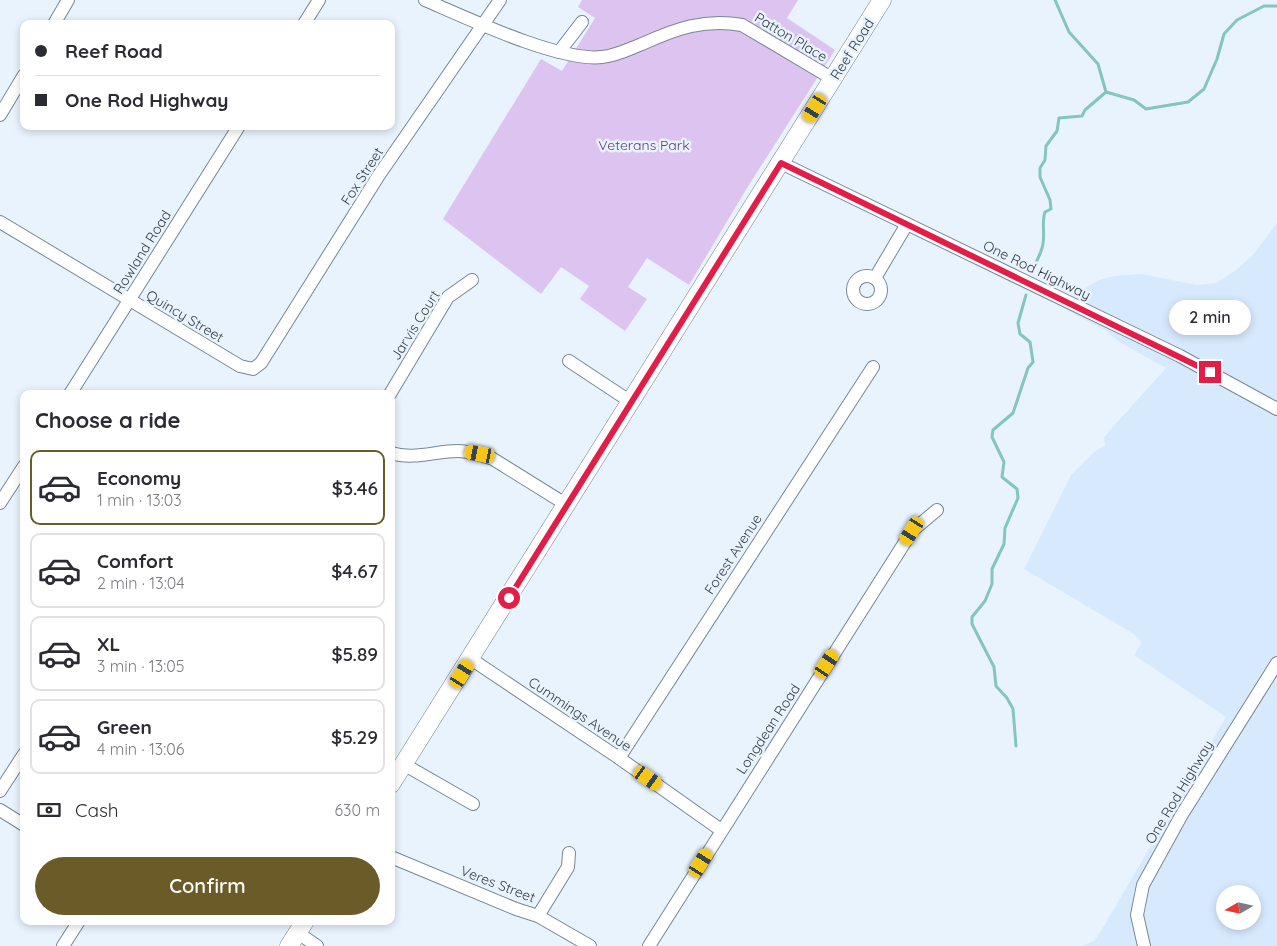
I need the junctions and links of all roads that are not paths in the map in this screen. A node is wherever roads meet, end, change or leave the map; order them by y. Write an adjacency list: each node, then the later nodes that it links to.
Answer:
1 (68, 0): 6 (street)
2 (318, 0): 7 (street)
3 (425, 0): 9 (street, Patton Place)
4 (500, 0): 9 (street, Fox Street)
5 (882, 0): 11 (street, Reef Road)
6 (56, 20)
7 (306, 20)
8 (582, 22): 10 (street)
9 (484, 25): 10 (street, Patton Place); 23 (street, Fox Street)
10 (559, 52): 11 (street, Patton Place)
11 (833, 79): 15 (street, Reef Road)
12 (20, 82): 13 (street)
13 (0, 115)
14 (236, 130): 20 (street, Rowland Road)
15 (781, 163): 17 (street, One Rod Highway); 26 (street, Reef Road)
16 (0, 222): 20 (street, Quincy Street)
17 (908, 224): 18 (street); 27 (street, One Rod Highway)
18 (875, 278)
19 (472, 280): 25 (street, Jarvis Court)
20 (129, 300): 23 (street, Quincy Street); 24 (street, Rowland Road)
21 (569, 360): 26 (street)
22 (873, 367): 35 (street, Forest Avenue)
23 (253, 369)
24 (73, 390)
25 (392, 390)
26 (631, 402): 31 (street, Reef Road)
27 (1277, 409)
28 (395, 454): 31 (street)
29 (20, 472): 30 (street)
30 (0, 503)
31 (566, 505): 33 (street, Reef Road)
32 (937, 510): 42 (street, Longdean Road)
33 (471, 659): 35 (street, Cummings Avenue); 37 (street, Reef Road)
34 (1277, 663): 52 (street, One Rod Highway)
35 (619, 758): 42 (street, Cummings Avenue)
36 (20, 760): 38 (street)
37 (396, 775): 39 (street)
38 (0, 791)
39 (473, 804)
40 (0, 810): 41 (street)
41 (20, 822)
42 (722, 830): 51 (street, Longdean Road)
43 (569, 853): 45 (street)
44 (395, 859): 45 (street, Veres Street)
45 (538, 916): 50 (street, Veres Street)
46 (76, 925): 48 (street)
47 (298, 933): 49 (street)
48 (63, 946)
49 (317, 946)
50 (590, 946)
51 (649, 946)
52 (1144, 946)

